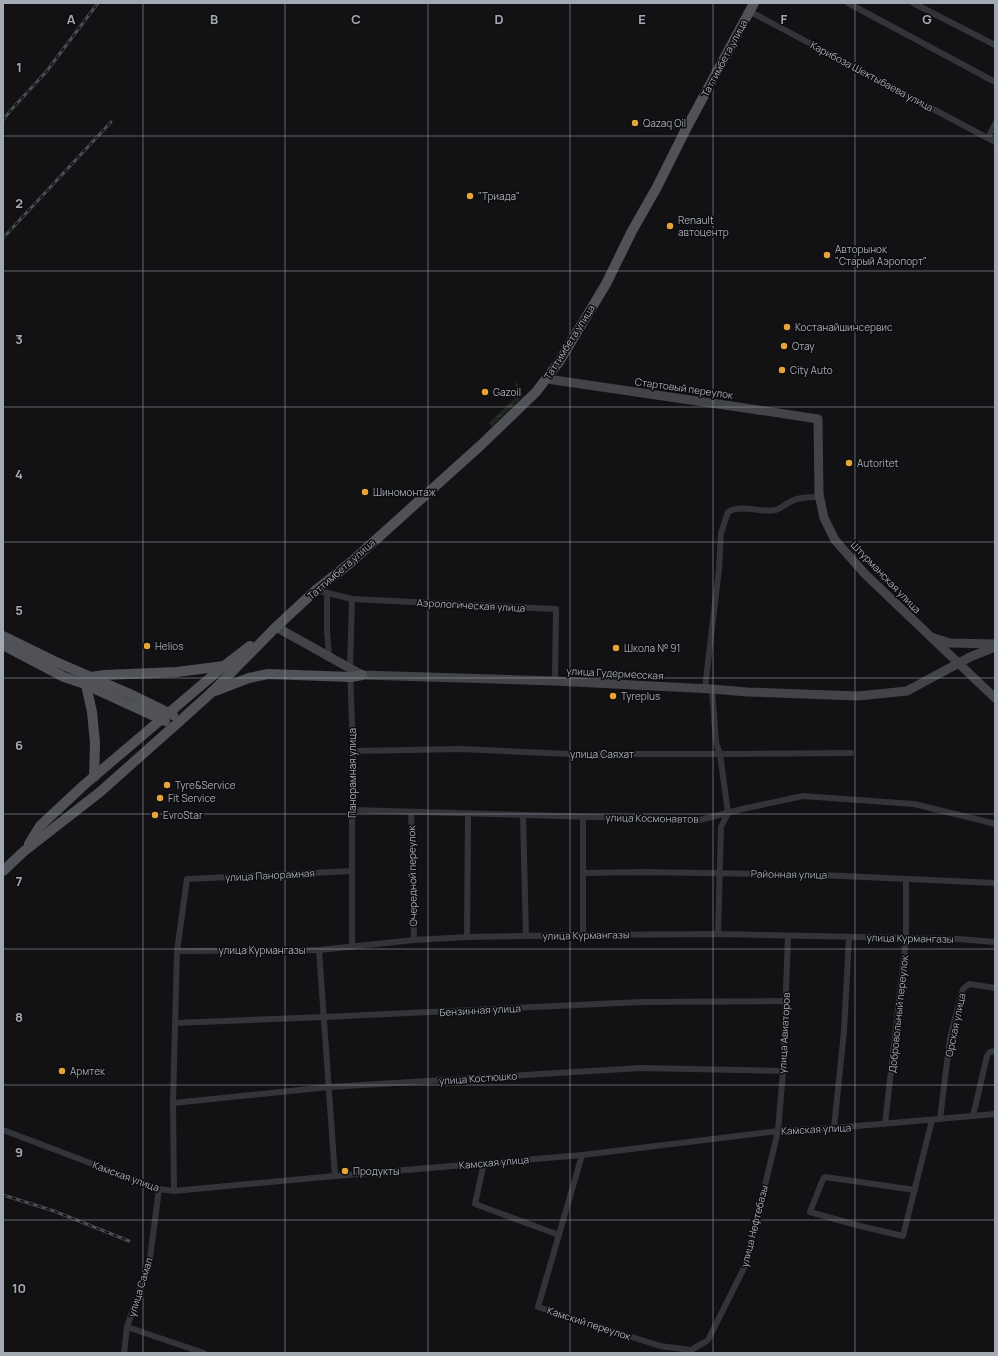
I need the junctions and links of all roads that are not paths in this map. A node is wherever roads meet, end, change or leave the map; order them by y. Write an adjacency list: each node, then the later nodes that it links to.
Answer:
1 (848, 3): 5 (street)
2 (913, 3): 4 (street)
3 (752, 7): 7 (street, Карибоза Шектыбаева улица); 9 (main road, Таттимбета улица)
4 (995, 45)
5 (995, 82)
6 (995, 124): 7 (street)
7 (988, 138): 8 (street, Карибоза Шектыбаева улица)
8 (995, 142)
9 (547, 379): 10 (main road, Стартовый переулок); 12 (main road, Таттимбета улица)
10 (818, 419): 11 (main road, Штурманская улица)
11 (819, 497): 17 (main road, Штурманская улица); 27 (street)
12 (316, 590): 13 (street, Аэрологическая улица); 15 (main road, Таттимбета улица)
13 (327, 593): 14 (street, Аэрологическая улица); 20 (street)
14 (352, 599): 23 (street, Панорамная улица); 26 (street, Аэрологическая улица)
15 (276, 627): 20 (main road); 22 (main road); 28 (main road)
16 (3, 636): 25 (main road)
17 (930, 637): 19 (main road); 21 (main road, Штурманская улица)
18 (3, 645): 25 (main road)
19 (995, 645): 21 (main road, улица Гудермесская)
20 (329, 656): 23 (main road)
21 (958, 663): 27 (main road, улица Гудермесская); 29 (main road, Штурманская улица)
22 (224, 666): 25 (main road); 30 (main road)
23 (350, 673): 24 (main road); 28 (main road); 33 (street, Панорамная улица)
24 (362, 675): 26 (main road, улица Гудермесская)
25 (88, 681): 30 (main road); 36 (main road)
26 (554, 681): 27 (main road, улица Гудермесская)
27 (708, 688): 35 (street)
28 (212, 692): 31 (main road)
29 (995, 698)
30 (165, 716): 31 (main road); 32 (main road); 36 (main road)
31 (181, 720): 32 (main road)
32 (173, 727): 44 (main road)
33 (353, 751): 35 (street, улица Саяхат); 37 (street, Панорамная улица)
34 (851, 753): 35 (street, улица Саяхат)
35 (720, 754): 39 (street)
36 (94, 777): 44 (main road)
37 (352, 810): 38 (street, улица Космонавтов); 46 (street, Панорамная улица)
38 (411, 812): 40 (street, улица Космонавтов); 58 (street, Очередной переулок)
39 (728, 813): 42 (street, улица Космонавтов); 43 (street, улица Космонавтов); 48 (street)
40 (468, 814): 41 (street, улица Космонавтов); 55 (street)
41 (523, 815): 42 (street, улица Космонавтов); 53 (street)
42 (583, 817): 47 (street)
43 (995, 824)
44 (23, 852): 45 (main road)
45 (3, 871)
46 (352, 871): 60 (street, Панорамная улица); 62 (street, улица Панорамная)
47 (584, 873): 48 (street, Районная улица); 52 (street)
48 (720, 873): 49 (street, Районная улица); 51 (street)
49 (906, 879): 50 (street, Районная улица); 57 (street, Добровольный переулок)
50 (995, 883)
51 (718, 934): 52 (street, улица Курмангазы); 54 (street, улица Курмангазы)
52 (583, 935): 53 (street, улица Курмангазы)
53 (526, 936): 55 (street, улица Курмангазы)
54 (788, 936): 56 (street, улица Курмангазы); 64 (street, улица Авиаторов)
55 (467, 937): 58 (street, улица Курмангазы)
56 (849, 937): 57 (street, улица Курмангазы); 76 (street)
57 (906, 938): 59 (street, улица Курмангазы); 75 (street, Добровольный переулок)
58 (414, 940): 60 (street, улица Курмангазы)
59 (995, 942)
60 (352, 947): 61 (street, улица Курмангазы)
61 (319, 950): 62 (street, улица Курмангазы); 65 (street)
62 (177, 951): 66 (street)
63 (995, 988): 73 (street, Орская улица)
64 (786, 1001): 65 (street, Бензинная улица); 68 (street, улица Авиаторов)
65 (324, 1018): 66 (street, Бензинная улица); 69 (street)
66 (175, 1023): 70 (street)
67 (995, 1051): 72 (street)
68 (783, 1071): 69 (street, улица Костюшко); 78 (street, улица Авиаторов)
69 (329, 1087): 70 (street, улица Костюшко); 81 (street)
70 (173, 1103): 84 (street)
71 (995, 1114): 72 (street, Камская улица)
72 (973, 1116): 73 (street, Камская улица)
73 (940, 1119): 74 (street, Камская улица)
74 (932, 1120): 75 (street, Камская улица); 83 (street)
75 (885, 1124): 76 (street, Камская улица)
76 (834, 1128): 78 (street, Камская улица)
77 (3, 1130): 82 (street, Камская улица)
78 (778, 1131): 79 (street, Камская улица); 87 (street, улица Нефтебазы)
79 (582, 1155): 80 (street, Камская улица); 85 (street, Камский переулок)
80 (484, 1164): 81 (street, Камская улица); 85 (street)
81 (335, 1176): 84 (street, Камская улица)
82 (158, 1189): 84 (street, Камская улица); 86 (street, улица Самал)
83 (915, 1190): 83 (street)
84 (174, 1191)
85 (559, 1235): 87 (street, Камский переулок)
86 (127, 1327): 88 (street); 89 (street, улица Самал)
87 (690, 1352)
88 (124, 1353)
89 (204, 1353)

